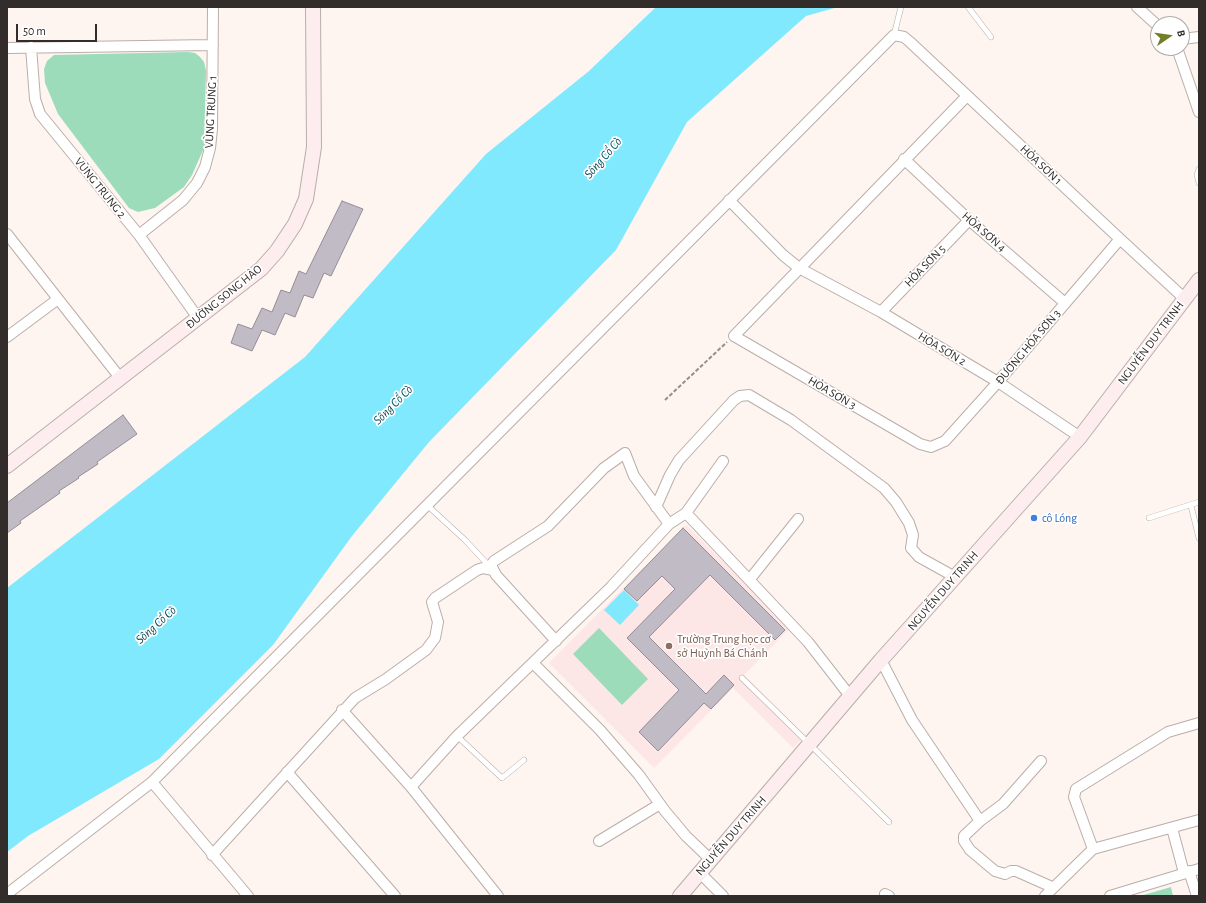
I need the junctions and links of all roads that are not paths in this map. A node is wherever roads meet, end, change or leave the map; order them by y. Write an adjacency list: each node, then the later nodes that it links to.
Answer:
1 (213, 7): 9 (street, VÙNG TRUNG 1)
2 (313, 7): 29 (street, ĐƯỜNG SONG HÀO)
3 (901, 7): 7 (lane)
4 (968, 7): 8 (lane)
5 (1136, 7): 6 (street)
6 (1147, 11)
7 (894, 35): 13 (street, HỎA SƠN 1); 18 (street)
8 (991, 37)
9 (213, 45): 10 (street); 21 (street, VÙNG TRUNG 1)
10 (32, 47): 11 (street); 21 (street, VÙNG TRUNG 2)
11 (7, 48)
12 (1181, 56): 14 (street)
13 (967, 96): 15 (street); 22 (street, HỎA SƠN 1)
14 (1199, 112)
15 (904, 159): 19 (street, HỎA SƠN 4); 23 (street)
16 (1199, 169): 17 (lane)
17 (1199, 183)
18 (729, 200): 23 (street, HỎA SƠN 2); 38 (street)
19 (970, 220): 27 (street, HỎA SƠN 4); 28 (street, HỎA SƠN 5)
20 (7, 234): 25 (street)
21 (139, 235): 29 (street, VÙNG TRUNG 2)
22 (1120, 239): 26 (street, HỎA SƠN 1); 27 (street, ĐƯỜNG HỎA SƠN 3)
23 (799, 268): 28 (street, HỎA SƠN 2); 34 (street, HỎA SƠN 3)
24 (1199, 280): 26 (street, NGUYỄN DUY TRINH)
25 (58, 299): 30 (street); 31 (street)
26 (1185, 299): 33 (street, NGUYỄN DUY TRINH)
27 (1065, 303): 32 (street, ĐƯỜNG HỎA SƠN 3)
28 (881, 312): 32 (street, HỎA SƠN 2)
29 (198, 318): 31 (street, ĐƯỜNG SONG HÀO)
30 (7, 337)
31 (121, 379): 36 (street, ĐƯỜNG SONG HÀO)
32 (998, 382): 33 (street, HỎA SƠN 2); 34 (street, ĐƯỜNG HỎA SƠN 3)
33 (1080, 437): 47 (street, NGUYỄN DUY TRINH)
34 (931, 447)
35 (723, 461): 41 (street)
36 (7, 466)
37 (1199, 502): 39 (lane)
38 (428, 506): 46 (lane); 61 (street)
39 (1190, 506): 42 (lane); 45 (lane)
40 (656, 507): 44 (street); 46 (street); 47 (street)
41 (686, 512): 44 (street); 48 (street)
42 (1149, 518)
43 (798, 519): 48 (street)
44 (669, 524): 49 (street)
45 (1199, 538)
46 (493, 570): 49 (street); 54 (street)
47 (955, 577): 50 (street, NGUYỄN DUY TRINH)
48 (750, 579): 53 (street)
49 (556, 641): 51 (street)
50 (881, 660): 53 (street, NGUYỄN DUY TRINH); 65 (street)
51 (534, 663): 56 (street); 63 (street)
52 (742, 678): 57 (lane)
53 (850, 696): 57 (street, NGUYỄN DUY TRINH)
54 (342, 710): 60 (street); 62 (street)
55 (1199, 723): 69 (street)
56 (457, 736): 58 (lane); 62 (street)
57 (810, 745): 66 (lane); 71 (street, NGUYỄN DUY TRINH)
58 (524, 760)
59 (1041, 761): 65 (street)
60 (287, 772): 70 (street); 77 (street)
61 (152, 782): 70 (street); 75 (street)
62 (411, 787): 78 (street)
63 (660, 804): 68 (street); 71 (street)
64 (1199, 820): 67 (street)
65 (980, 821): 74 (street)
66 (889, 822)
67 (1172, 828): 69 (street); 72 (street)
68 (599, 841)
69 (1094, 849): 74 (street)
70 (212, 854): 76 (street)
71 (711, 860): 73 (street, NGUYỄN DUY TRINH)
72 (1191, 871): 82 (street); 83 (street)
73 (700, 873): 79 (street, NGUYỄN DUY TRINH); 80 (street)
74 (1052, 887): 81 (street)
75 (7, 894)
76 (248, 896)
77 (395, 896)
78 (498, 896)
79 (680, 896)
80 (723, 896)
81 (1045, 896)
82 (1110, 896)
83 (1197, 896)

